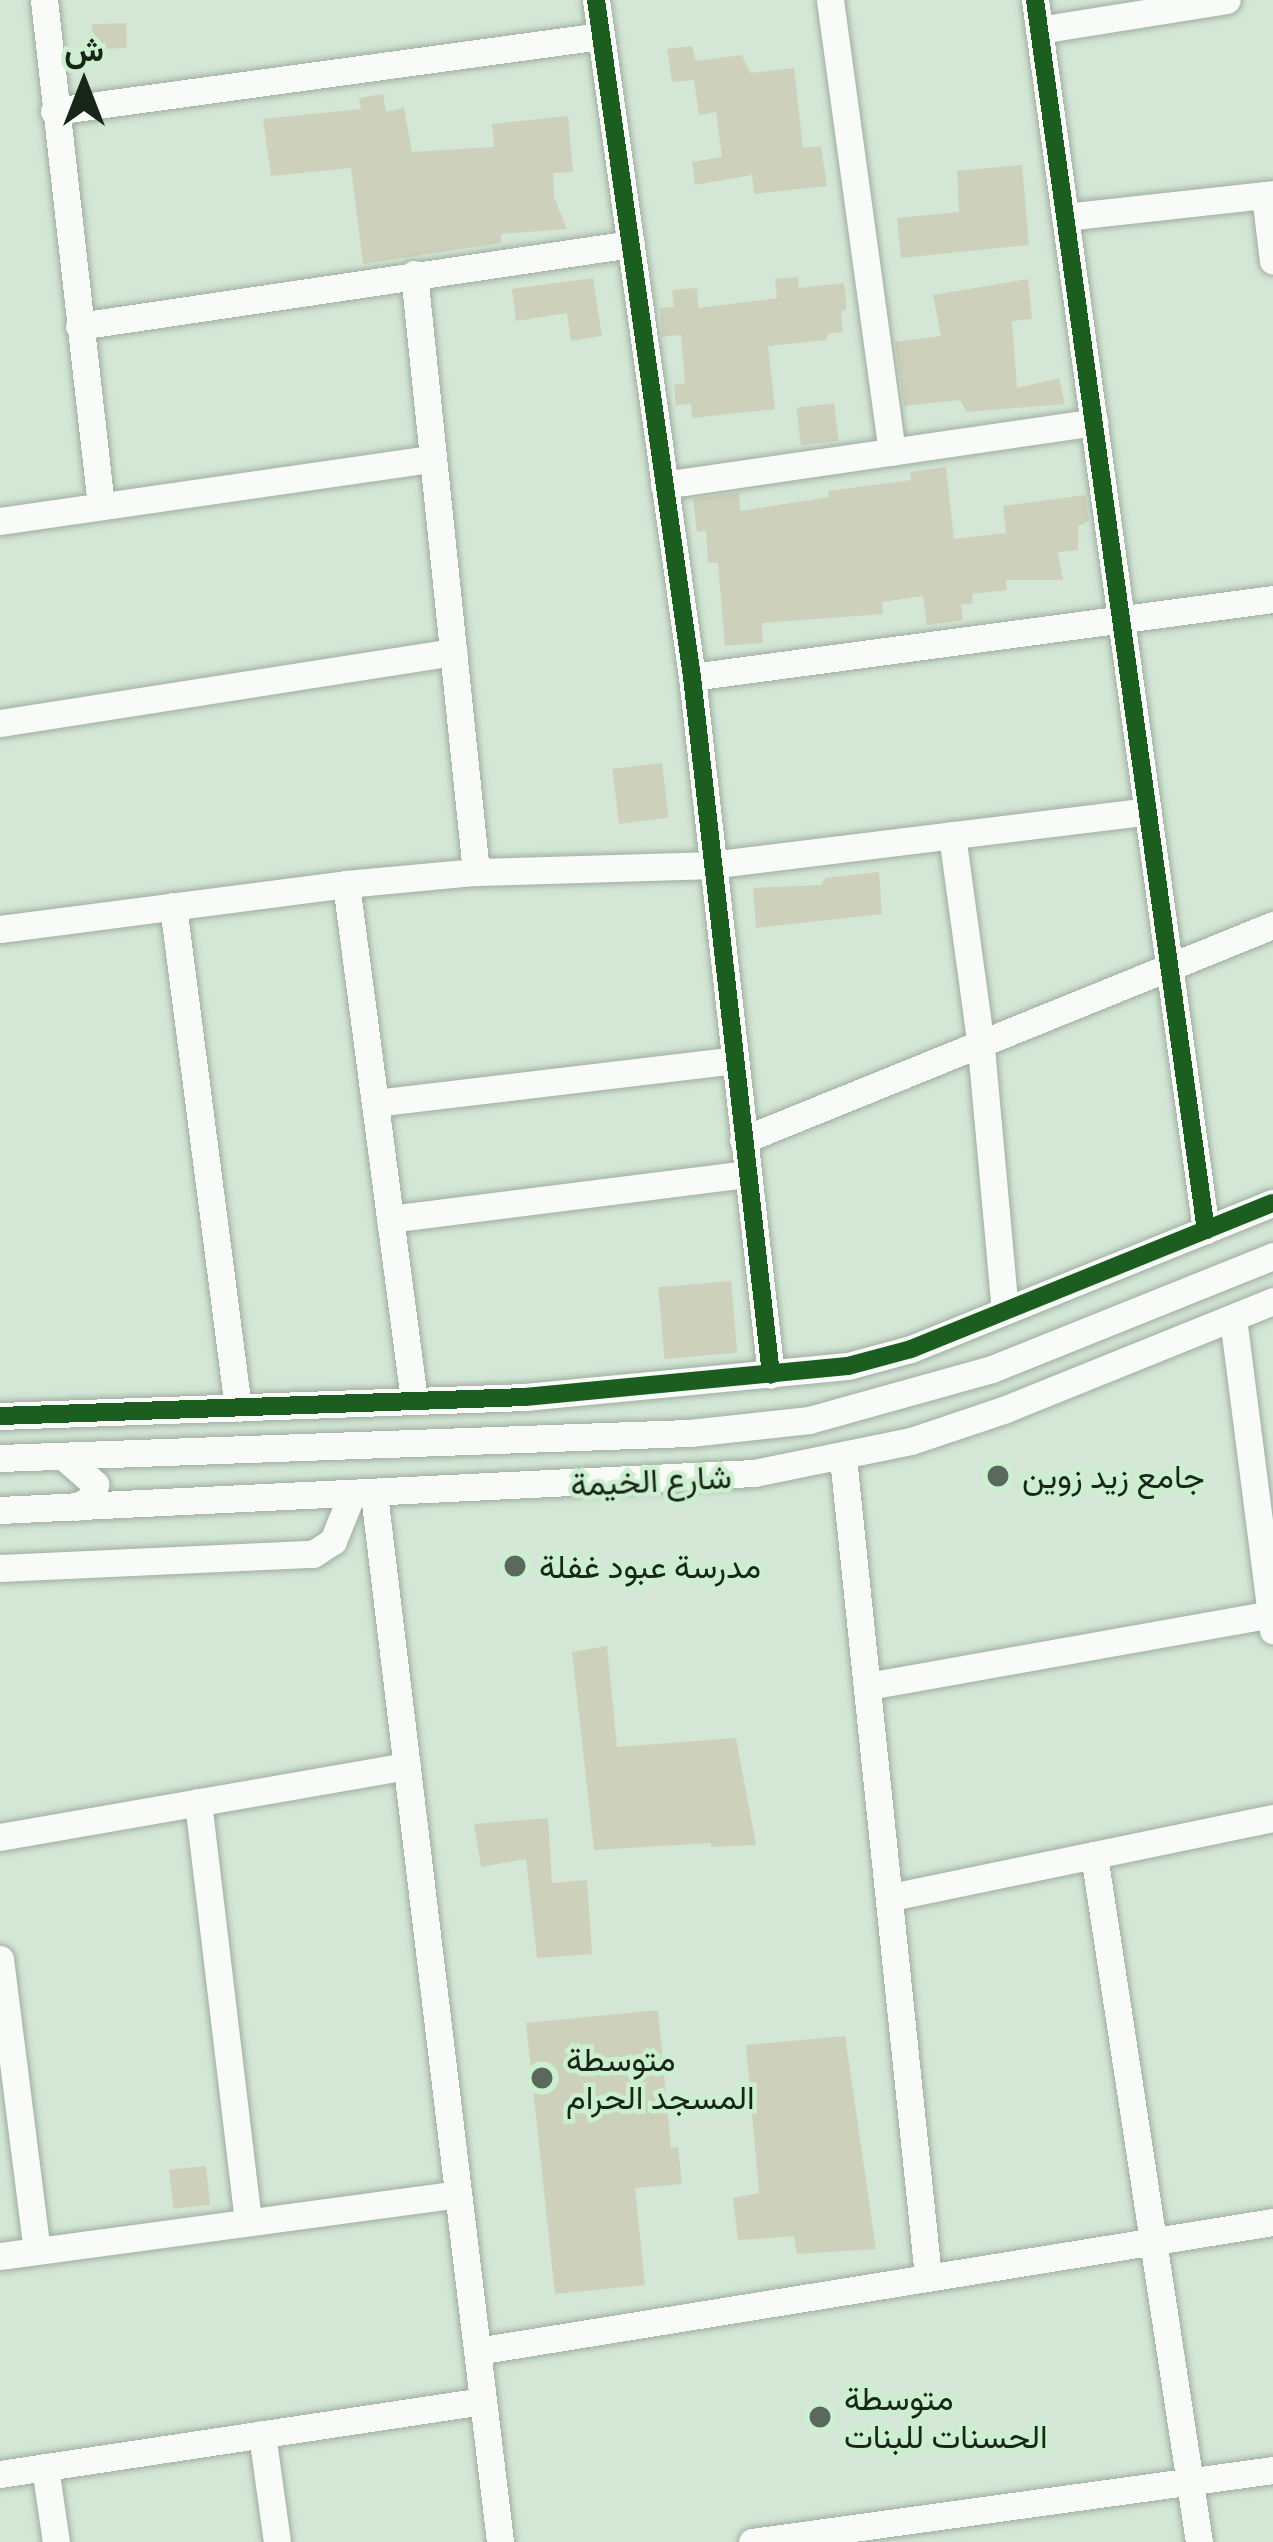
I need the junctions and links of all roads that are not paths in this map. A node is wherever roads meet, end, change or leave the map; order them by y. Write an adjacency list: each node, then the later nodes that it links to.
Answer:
1 (44, 0): 8 (street)
2 (596, 0): 7 (street)
3 (830, 0): 16 (street)
4 (1035, 0): 6 (street)
5 (1227, 0): 6 (street)
6 (1039, 30): 10 (street)
7 (602, 36): 8 (street); 11 (street)
8 (54, 111): 14 (street)
9 (1269, 194): 10 (street); 12 (street)
10 (1065, 218): 15 (street)
11 (631, 244): 13 (street); 18 (street)
12 (1273, 261)
13 (414, 274): 14 (street); 17 (street)
14 (79, 326): 19 (street)
15 (1094, 422): 16 (street); 22 (street)
16 (892, 452): 18 (street)
17 (432, 459): 19 (street); 23 (street)
18 (664, 485): 24 (street)
19 (101, 506): 20 (street)
20 (0, 521)
21 (1273, 598): 22 (street)
22 (1121, 619): 24 (street); 26 (street)
23 (453, 652): 25 (street); 29 (street)
24 (692, 677): 28 (street)
25 (0, 724)
26 (1148, 811): 27 (street); 34 (street)
27 (952, 836): 28 (street); 35 (street)
28 (710, 865): 29 (street); 36 (street)
29 (476, 872): 30 (street)
30 (346, 884): 31 (street); 37 (street)
31 (173, 905): 33 (street); 51 (street)
32 (1273, 925): 34 (street)
33 (0, 929)
34 (1168, 969): 35 (street); 42 (street)
35 (981, 1048): 38 (street); 45 (street)
36 (734, 1060): 37 (street); 38 (street)
37 (375, 1102): 41 (street)
38 (743, 1140): 39 (street)
39 (746, 1174): 41 (street); 47 (street)
40 (1273, 1203): 42 (street)
41 (390, 1219): 49 (street)
42 (1206, 1230): 45 (street)
43 (1273, 1256): 52 (street, شارع الخيمة)
44 (1273, 1301): 46 (street, شارع الخيمة)
45 (1005, 1310): 47 (street)
46 (1233, 1318): 56 (street, شارع الخيمة); 62 (street)
47 (771, 1376): 48 (street)
48 (525, 1397): 49 (street); 52 (street)
49 (414, 1400): 51 (street)
50 (1, 1408): 51 (street)
51 (238, 1408)
52 (526, 1439): 53 (street, شارع الخيمة)
53 (290, 1447): 54 (street, شارع الخيمة); 58 (street)
54 (63, 1456): 55 (street, شارع الخيمة); 59 (street)
55 (0, 1458)
56 (843, 1458): 57 (street, شارع الخيمة); 63 (street)
57 (363, 1494): 58 (street, شارع الخيمة); 61 (street); 64 (street)
58 (268, 1498): 59 (street, شارع الخيمة)
59 (76, 1507): 60 (street, شارع الخيمة)
60 (0, 1510)
61 (0, 1568)
62 (1272, 1622): 63 (street)
63 (868, 1686): 69 (street)
64 (407, 1766): 65 (street); 72 (street)
65 (198, 1802): 67 (street); 73 (street)
66 (1273, 1818): 68 (street)
67 (0, 1837)
68 (1094, 1855): 69 (street); 75 (street)
69 (891, 1898): 78 (street)
70 (0, 1960): 71 (street)
71 (5, 2037): 76 (street)
72 (458, 2194): 73 (street); 79 (street)
73 (248, 2222): 76 (street)
74 (1273, 2222): 75 (street)
75 (1152, 2241): 78 (street); 85 (street)
76 (37, 2250): 77 (street)
77 (0, 2255)
78 (928, 2277): 79 (street)
79 (477, 2351): 80 (street)
80 (482, 2401): 81 (street); 88 (street)
81 (262, 2434): 82 (street); 87 (street)
82 (45, 2467): 84 (street); 86 (street)
83 (1273, 2470): 85 (street)
84 (0, 2474)
85 (1192, 2479): 89 (street); 90 (street)
86 (56, 2542)
87 (278, 2542)
88 (500, 2542)
89 (752, 2542)
90 (1199, 2542)

